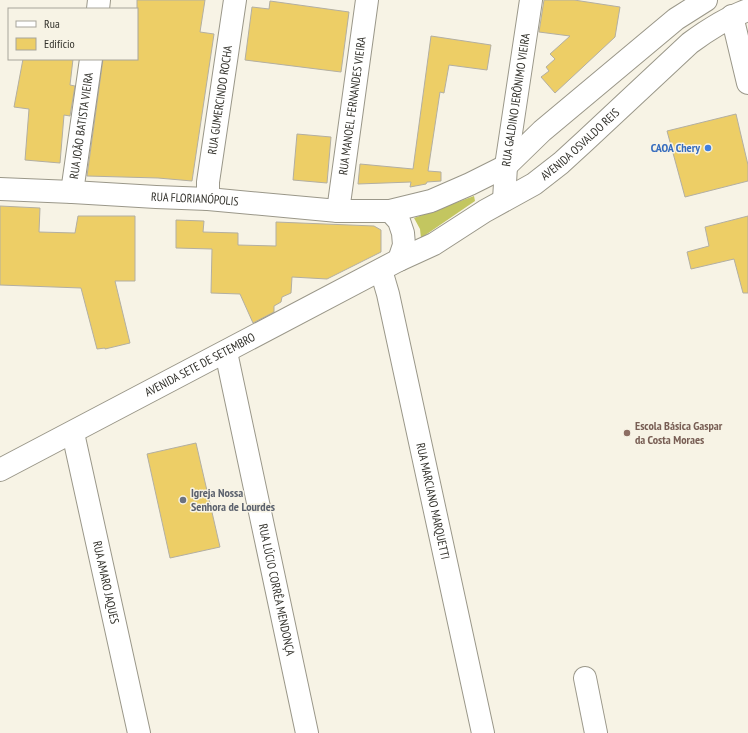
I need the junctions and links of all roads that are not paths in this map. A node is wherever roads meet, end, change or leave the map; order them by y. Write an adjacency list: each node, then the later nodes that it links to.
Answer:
1 (235, 0): 11 (street, RUA GUMERCINDO ROCHA)
2 (367, 0): 13 (street, RUA MANOEL FERNANDES VIEIRA)
3 (531, 0): 8 (street, RUA GALDINO JERÔNIMO VIEIRA)
4 (706, 0): 8 (street)
5 (740, 12): 7 (street); 12 (street, AVENIDA OSVALDO REIS)
6 (90, 60): 10 (street, RUA JOÃO BATISTA VIEIRA)
7 (748, 83)
8 (506, 166): 12 (street, RUA GALDINO JERÔNIMO VIEIRA); 14 (street)
9 (0, 189): 10 (street, RUA FLORIANÓPOLIS)
10 (72, 192): 11 (street, RUA FLORIANÓPOLIS)
11 (208, 199): 13 (street, RUA FLORIANÓPOLIS)
12 (504, 200): 15 (street, AVENIDA OSVALDO REIS)
13 (338, 211): 14 (street, RUA FLORIANÓPOLIS)
14 (390, 211): 15 (street)
15 (390, 265): 16 (street, AVENIDA SETE DE SETEMBRO); 22 (street, RUA MARCIANO MARQUETTI)
16 (226, 352): 17 (street, AVENIDA SETE DE SETEMBRO); 21 (street, RUA LÚCIO CORRÊA MENDONÇA)
17 (72, 432): 18 (street, AVENIDA SETE DE SETEMBRO); 20 (street, RUA AMARO JAQUES)
18 (0, 470)
19 (585, 678): 23 (street)
20 (139, 733)
21 (307, 733)
22 (483, 733)
23 (596, 733)

